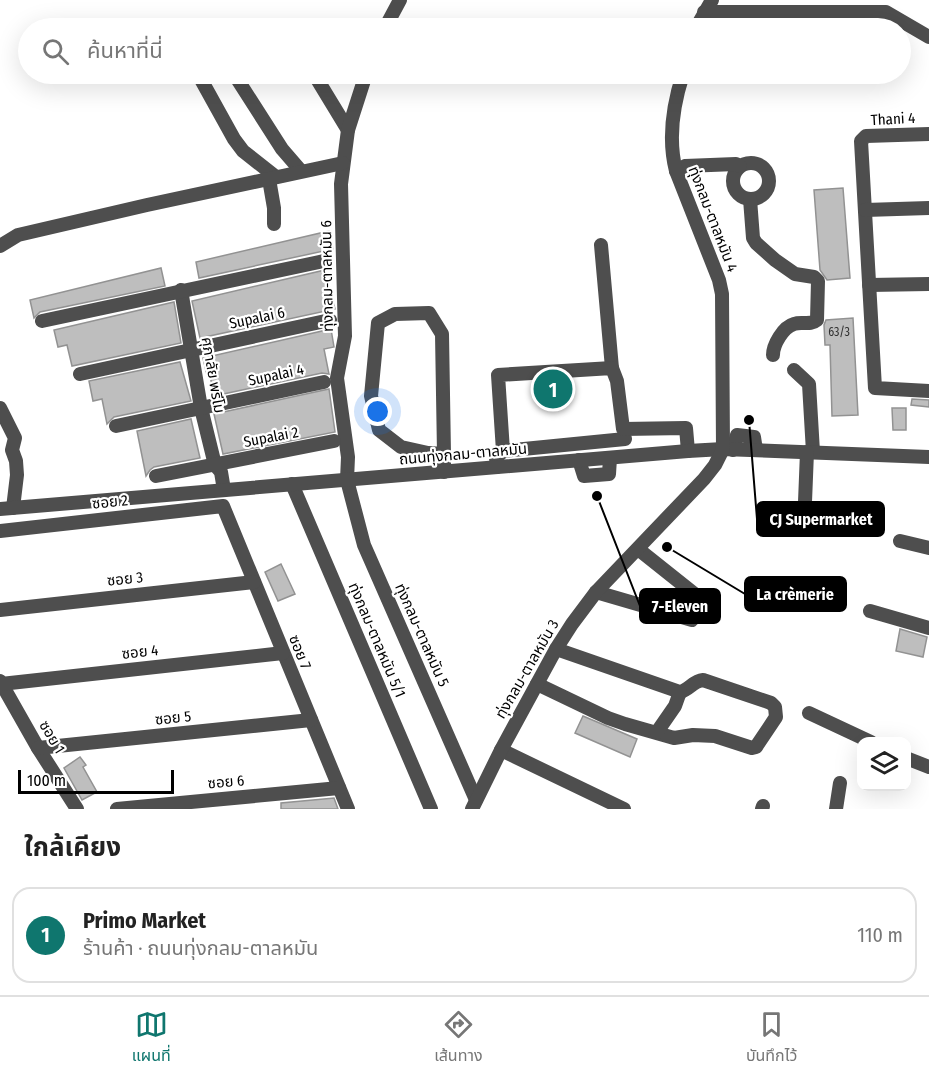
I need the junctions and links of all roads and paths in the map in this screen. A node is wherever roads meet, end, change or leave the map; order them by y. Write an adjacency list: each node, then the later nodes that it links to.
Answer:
1 (400, 0): 4 (street)
2 (712, 0): 3 (street)
3 (704, 12): 5 (street); 6 (street)
4 (390, 18)
5 (701, 18)
6 (896, 18)
7 (911, 27): 8 (street)
8 (929, 37)
9 (204, 84): 20 (street)
10 (240, 84): 18 (street)
11 (320, 84): 14 (street)
12 (363, 84): 14 (street, ทุ่งกลม-ตาลหมัน 6)
13 (680, 84): 19 (street, ทุ่งกลม-ตาลหมัน 4)
14 (348, 130): 16 (street, ทุ่งกลม-ตาลหมัน 6)
15 (929, 134): 23 (street, Thani 4)
16 (342, 163): 18 (street); 58 (street, ทุ่งกลม-ตาลหมัน 6)
17 (740, 166): 19 (street); 21 (street); 21 (street)
18 (301, 171): 20 (street)
19 (676, 171): 46 (street, ทุ่งกลม-ตาลหมัน 4)
20 (272, 178): 24 (street); 26 (street)
21 (750, 199): 34 (street)
22 (929, 208): 23 (street)
23 (865, 210): 29 (street)
24 (274, 224)
25 (601, 245): 35 (street)
26 (0, 246)
27 (324, 261): 30 (street)
28 (929, 284): 29 (street)
29 (869, 285): 39 (street)
30 (181, 290): 32 (street); 33 (street, ศุภาลัย พรีโม)
31 (330, 320): 33 (street, Supalai 6)
32 (42, 321)
33 (191, 349): 37 (street, Supalai 6); 41 (street, ศุภาลัย พรีโม)
34 (773, 355)
35 (612, 368): 43 (street); 47 (street)
36 (794, 370): 49 (street)
37 (80, 374)
38 (324, 382): 41 (street, Supalai 4)
39 (929, 390)
40 (0, 408): 62 (street)
41 (201, 408): 42 (street, Supalai 4); 54 (street, ศุภาลัย พรีโม)
42 (116, 426)
43 (624, 434): 45 (street); 48 (street); 51 (street)
44 (334, 441): 54 (street, Supalai 2)
45 (556, 446): 47 (street); 53 (street)
46 (728, 449): 48 (street, ถนนทุ่งกลม-ตาลหมัน); 49 (street, ถนนทุ่งกลม-ตาลหมัน); 66 (street, ทุ่งกลม-ตาลหมัน 3)
47 (503, 451): 55 (street)
48 (687, 451): 51 (street, ถนนทุ่งกลม-ตาลหมัน)
49 (810, 452): 52 (street, ถนนทุ่งกลม-ตาลหมัน); 63 (street)
50 (444, 454): 50 (street); 56 (street)
51 (627, 456): 53 (street, ถนนทุ่งกลม-ตาลหมัน)
52 (929, 457)
53 (559, 462): 55 (street, ถนนทุ่งกลม-ตาลหมัน)
54 (215, 465): 57 (street, Supalai 2); 60 (street, ศุภาลัย พรีโม)
55 (497, 467): 56 (street, ถนนทุ่งกลม-ตาลหมัน)
56 (444, 472): 58 (street, ถนนทุ่งกลม-ตาลหมัน)
57 (156, 476)
58 (347, 480): 59 (street, ถนนทุ่งกลม-ตาลหมัน); 91 (street, ทุ่งกลม-ตาลหมัน 5)
59 (292, 484): 60 (street, ถนนทุ่งกลม-ตาลหมัน); 97 (street, ทุ่งกลม-ตาลหมัน 5/1)
60 (219, 490): 62 (street, ถนนทุ่งกลม-ตาลหมัน)
61 (223, 506): 64 (street, ซอย 2); 68 (street, ซอย 7)
62 (6, 509)
63 (804, 526)
64 (0, 531)
65 (900, 541): 67 (street)
66 (638, 549): 69 (street, ทุ่งกลม-ตาลหมัน 3); 70 (street)
67 (929, 549)
68 (254, 582): 71 (street, ซอย 3); 76 (street, ซอย 7)
69 (596, 592): 73 (street); 75 (street, ทุ่งกลม-ตาลหมัน 3)
70 (697, 596)
71 (0, 610)
72 (870, 611): 74 (street)
73 (692, 620)
74 (929, 628)
75 (556, 649): 78 (street, ทุ่งกลม-ตาลหมัน 3); 79 (street)
76 (283, 653): 77 (street, ซอย 4); 81 (street, ซอย 7)
77 (1, 682): 84 (street, ซอย 1)
78 (537, 684): 82 (street); 85 (street, ทุ่งกลม-ตาลหมัน 3)
79 (680, 692): 82 (street); 82 (street)
80 (809, 713): 83 (street)
81 (310, 720): 84 (street, ซอย 5); 89 (street, ซอย 7)
82 (657, 732)
83 (862, 737)
84 (38, 748): 94 (street, ซอย 1)
85 (501, 750): 91 (street, ทุ่งกลม-ตาลหมัน 3); 98 (street)
86 (911, 760): 87 (street)
87 (929, 767)
88 (840, 783): 99 (street)
89 (339, 788): 90 (street, ซอย 6); 96 (street, ซอย 7)
90 (268, 802): 92 (street, ซอย 6)
91 (474, 804)
92 (205, 805): 93 (street, ซอย 6)
93 (141, 808): 95 (street, ซอย 6)
94 (77, 809)
95 (117, 809)
96 (348, 809)
97 (431, 809)
98 (624, 809)
99 (836, 809)

